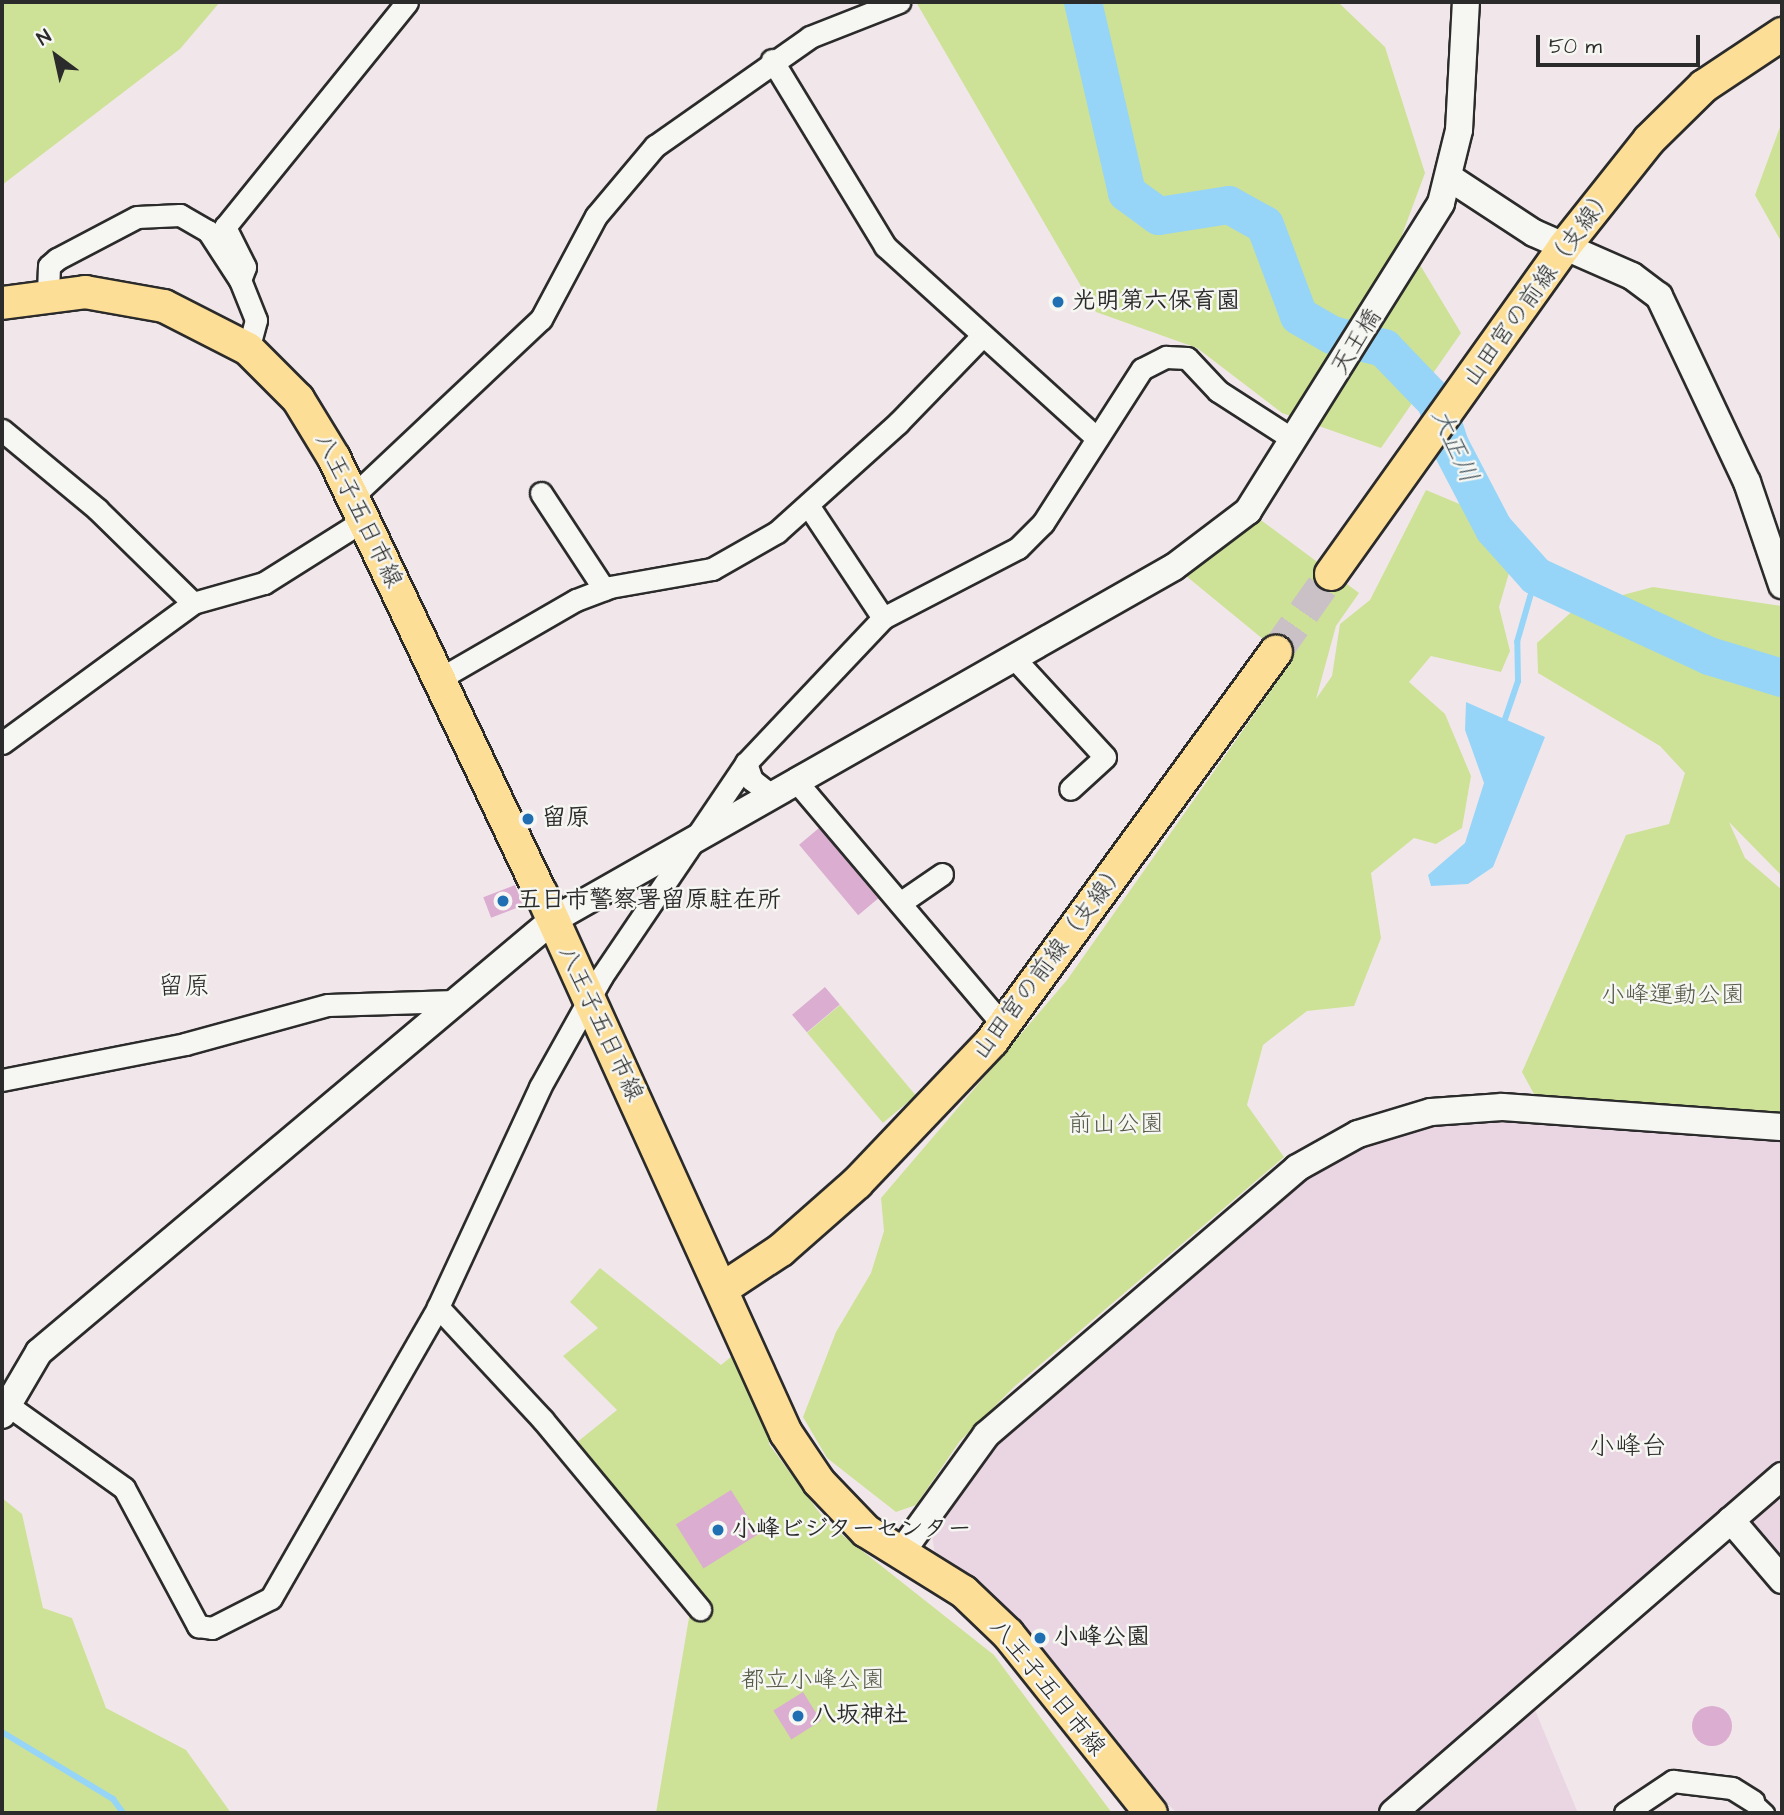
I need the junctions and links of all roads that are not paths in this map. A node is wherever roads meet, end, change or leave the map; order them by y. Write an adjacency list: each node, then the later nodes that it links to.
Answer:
1 (407, 2): 8 (street)
2 (899, 2): 5 (street)
3 (1466, 2): 6 (street, 天王橋)
4 (1782, 34): 7 (main road, 山田宮の前線（支線）)
5 (772, 60): 11 (street); 17 (street)
6 (1450, 178): 7 (street); 15 (street, 天王橋)
7 (1564, 247): 19 (main road, 山田宮の前線（支線）); 20 (street)
8 (240, 280): 9 (street); 12 (street)
9 (48, 293): 10 (main road, 八王子五日市線); 12 (main road, 八王子五日市線)
10 (2, 303)
11 (981, 337): 14 (street); 18 (street)
12 (248, 349): 17 (main road, 八王子五日市線)
13 (2, 430): 22 (street)
14 (1097, 438): 15 (street); 23 (street)
15 (1294, 440): 25 (street, 天王橋)
16 (541, 493): 21 (street)
17 (358, 508): 22 (street); 26 (main road, 八王子五日市線)
18 (810, 508): 21 (street); 23 (street)
19 (1331, 574)
20 (1782, 584)
21 (604, 589): 26 (street)
22 (193, 603): 27 (street)
23 (883, 618): 28 (street)
24 (1276, 652): 38 (main road, 山田宮の前線（支線）)
25 (1014, 658): 29 (street, 天王橋); 30 (street)
26 (439, 679): 35 (main road, 八王子五日市線)
27 (2, 743)
28 (746, 763): 31 (street); 32 (street)
29 (796, 781): 31 (street, 天王橋); 34 (street)
30 (1070, 789)
31 (771, 795): 32 (street, 天王橋)
32 (688, 842): 35 (street, 天王橋); 36 (street)
33 (942, 874): 34 (street)
34 (900, 903): 38 (street)
35 (553, 920): 36 (main road, 八王子五日市線); 37 (street, 天王橋)
36 (589, 1000): 41 (main road, 八王子五日市線); 42 (street)
37 (455, 1001): 39 (street); 43 (street, 天王橋)
38 (1004, 1026): 41 (main road, 山田宮の前線（支線）)
39 (2, 1080)
40 (1782, 1127): 46 (street)
41 (722, 1289): 46 (main road, 八王子五日市線)
42 (438, 1307): 43 (street); 48 (street)
43 (3, 1407)
44 (1782, 1476): 45 (street)
45 (1731, 1520): 47 (street); 51 (street)
46 (900, 1554): 50 (main road, 八王子五日市線)
47 (1782, 1580)
48 (700, 1609)
49 (1759, 1807): 52 (street)
50 (1151, 1813)
51 (1393, 1813)
52 (1625, 1813)

